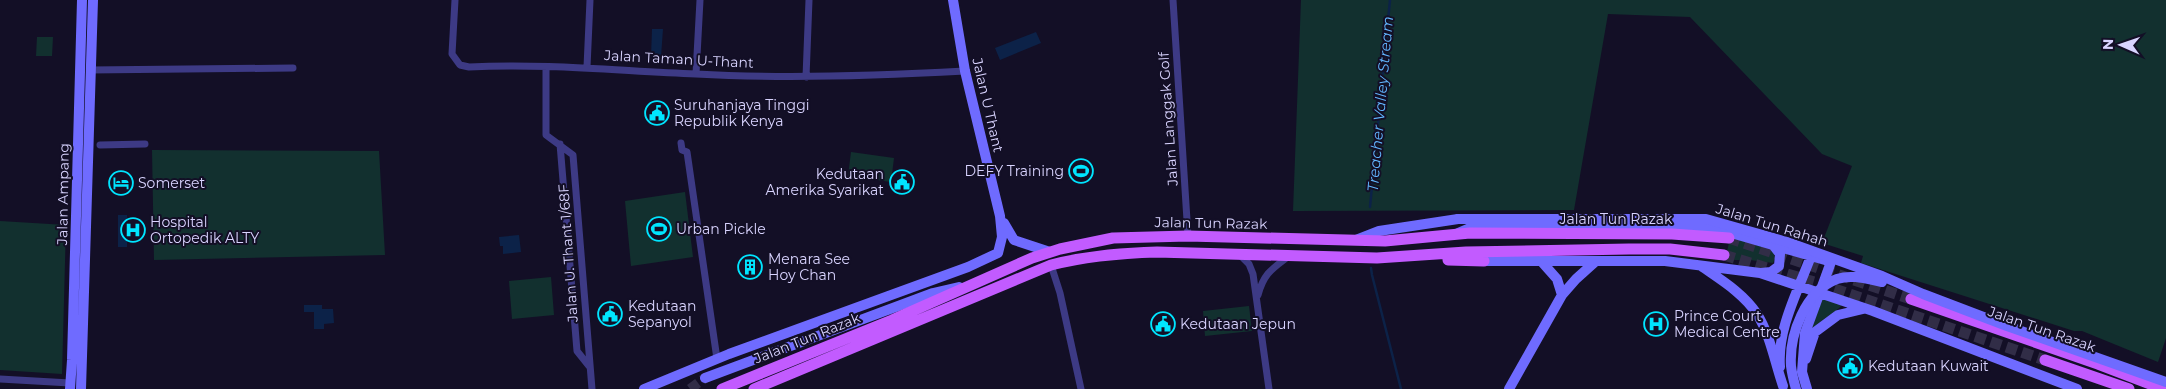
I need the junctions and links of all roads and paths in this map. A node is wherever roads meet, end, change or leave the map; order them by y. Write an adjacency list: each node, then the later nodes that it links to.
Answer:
1 (82, 0): 56 (main road, Jalan Ampang)
2 (93, 0): 12 (main road, Jalan Ampang)
3 (455, 0): 9 (street, Jalan Taman U-Thant)
4 (590, 0): 10 (street)
5 (700, 0): 14 (street)
6 (809, 0): 15 (street)
7 (953, 0): 13 (main road, Jalan U Thant)
8 (1173, 0): 22 (street, Jalan Langgak Golf)
9 (546, 67): 10 (street, Jalan Taman U-Thant); 18 (street, Jalan U. Thant 1/68F)
10 (587, 67): 14 (street, Jalan Taman U-Thant)
11 (292, 68): 12 (street)
12 (90, 70): 58 (main road, Jalan Ampang)
13 (965, 71): 15 (street, Jalan Taman U-Thant); 20 (main road, Jalan U Thant)
14 (696, 74): 15 (street, Jalan Taman U-Thant)
15 (806, 77)
16 (681, 143): 49 (street)
17 (145, 144): 19 (street)
18 (560, 144): 51 (street, Jalan U. Thant 1/68F); 51 (street, Jalan U. Thant 1/68F)
19 (100, 145)
20 (1000, 216): 26 (main road, Jalan U Thant); 38 (main road, Jalan U Thant)
21 (1458, 233): 23 (main road, Jalan Tun Razak); 24 (main road, Jalan Tun Razak); 25 (main road)
22 (1188, 236): 24 (main road, Jalan Tun Razak); 26 (main road, Jalan Tun Razak)
23 (1728, 238)
24 (1350, 242): 43 (main road, Jalan Tun Rahah, bridge)
25 (1773, 244): 30 (main road); 39 (main road)
26 (1050, 252): 40 (main road, Jalan Tun Razak)
27 (1238, 253): 28 (main road, Jalan Tun Razak); 37 (main road, Jalan Tun Razak); 45 (street)
28 (1291, 255): 31 (main road, Jalan Tun Razak); 45 (street)
29 (1724, 256): 31 (main road, Jalan Tun Razak)
30 (1810, 256): 35 (main road); 41 (main road)
31 (1394, 257): 32 (main road)
32 (1484, 261): 33 (main road)
33 (1541, 261): 34 (main road); 44 (main road)
34 (1596, 261): 36 (main road); 44 (main road)
35 (1831, 262): 42 (main road); 48 (main road)
36 (1698, 264): 39 (main road); 57 (main road)
37 (1051, 265): 62 (main road, Jalan Tun Razak); 63 (street)
38 (968, 267): 49 (main road, Jalan Tun Razak)
39 (1760, 273): 41 (main road)
40 (979, 282): 53 (main road); 61 (main road, Jalan Tun Razak)
41 (1800, 286): 42 (main road); 57 (main road)
42 (1818, 293): 47 (main road); 52 (main road)
43 (1922, 294): 55 (main road, Jalan Tun Rahah, bridge); 66 (main road, bridge)
44 (1562, 295): 65 (main road)
45 (1257, 298): 64 (street)
46 (1911, 299): 70 (main road, Jalan Tun Razak)
47 (1864, 308): 52 (main road); 68 (main road)
48 (2096, 354): 55 (main road)
49 (717, 359): 60 (main road, Jalan Tun Razak)
50 (2045, 360): 69 (main road, Jalan Tun Razak)
51 (590, 366): 59 (street, Jalan U. Thant 1/68F)
52 (1802, 372): 67 (main road)
53 (706, 378)
54 (0, 379): 56 (street)
55 (2166, 382)
56 (70, 386)
57 (1783, 388)
58 (81, 389)
59 (592, 389)
60 (644, 389)
61 (722, 389)
62 (754, 389)
63 (1081, 389)
64 (1269, 389)
65 (1509, 389)
66 (1796, 389)
67 (1808, 389)
68 (2077, 389)
69 (2129, 389)
70 (2163, 389)

